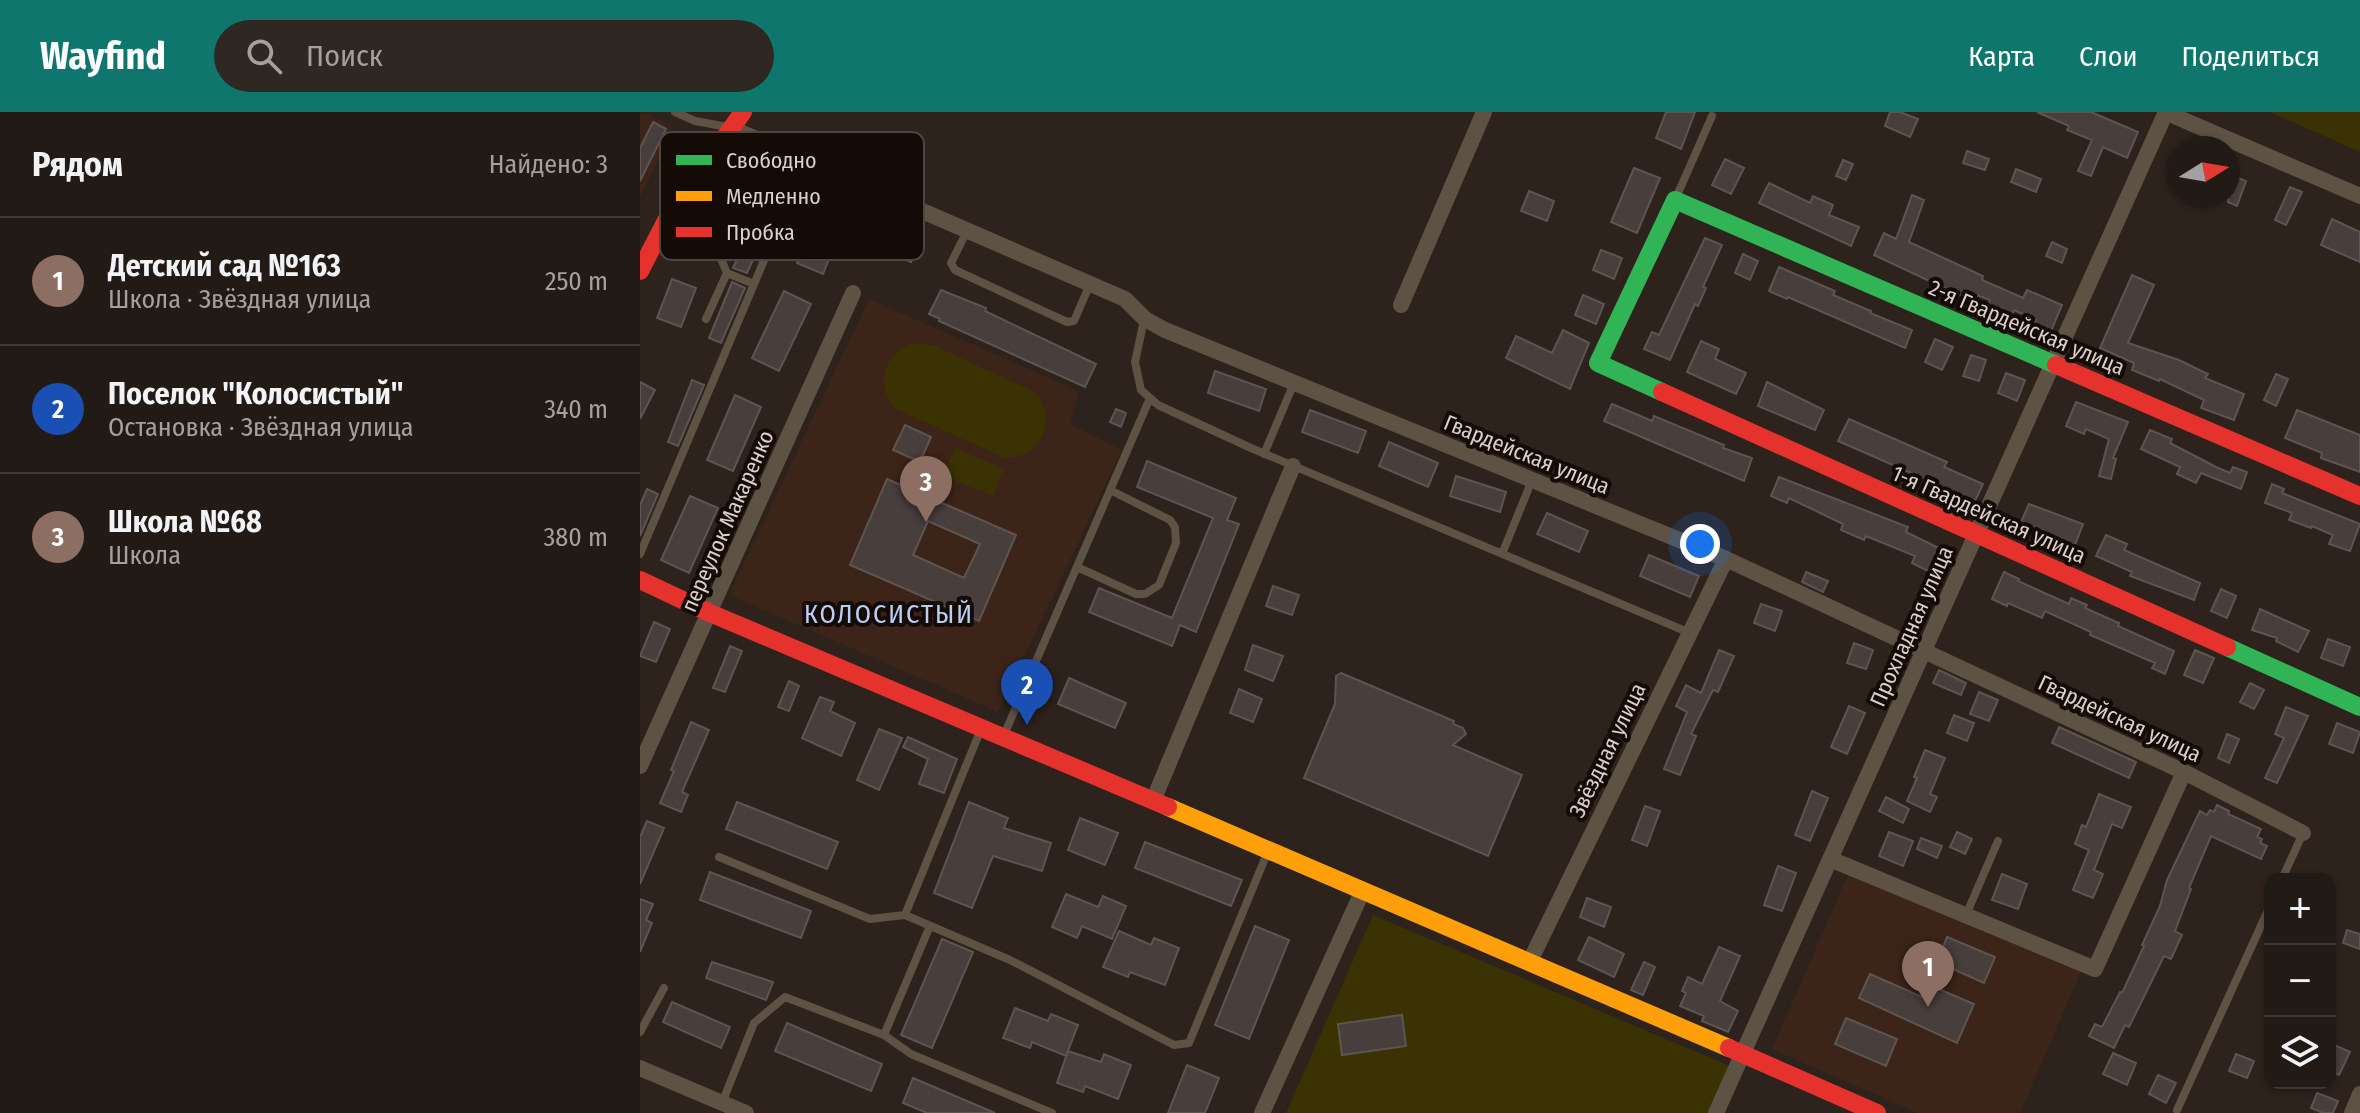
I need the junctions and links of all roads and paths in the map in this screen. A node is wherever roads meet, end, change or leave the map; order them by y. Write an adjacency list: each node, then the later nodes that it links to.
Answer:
1 (675, 112): 6 (lane)
2 (743, 112): 6 (street)
3 (1484, 112): 21 (street)
4 (2165, 112): 9 (street); 24 (street, Прохладная улица)
5 (1712, 116): 10 (lane)
6 (731, 128): 7 (street); 8 (street, Гвардейская улица)
7 (728, 132)
8 (740, 132)
9 (2360, 196)
10 (1675, 200): 24 (street, 2-я Гвардейская улица); 32 (street, 1-я Гвардейская улица)
11 (924, 211): 12 (street, Гвардейская улица)
12 (968, 230): 18 (street, Гвардейская улица); 18 (lane)
13 (660, 232): 16 (street)
14 (722, 260): 17 (lane)
15 (764, 260): 19 (lane)
16 (640, 271)
17 (727, 273): 19 (lane); 22 (lane)
18 (1090, 283): 23 (street, Гвардейская улица)
19 (754, 284): 33 (lane)
20 (853, 293): 38 (street, переулок Макаренко)
21 (1401, 305)
22 (706, 319)
23 (1145, 319): 25 (street, Гвардейская улица); 26 (lane)
24 (2052, 365): 31 (street, 2-я Гвардейская улица); 32 (street, Прохладная улица)
25 (1294, 383): 27 (lane); 29 (street, Гвардейская улица)
26 (1150, 398): 27 (lane); 30 (lane)
27 (1264, 454): 28 (lane)
28 (1293, 466): 34 (lane); 46 (street)
29 (1532, 480): 34 (lane); 35 (street, Гвардейская улица)
30 (1110, 490): 36 (lane); 36 (lane)
31 (2360, 496)
32 (1975, 534): 40 (street, Прохладная улица); 41 (street, 1-я Гвардейская улица)
33 (640, 554)
34 (1502, 554): 39 (lane)
35 (1726, 559): 39 (street, Звёздная улица); 40 (street, Гвардейская улица)
36 (1077, 567): 43 (lane)
37 (640, 580): 38 (street)
38 (710, 613): 42 (street); 44 (street, переулок Макаренко)
39 (1690, 633): 58 (street, Звёздная улица)
40 (1925, 650): 45 (street, Гвардейская улица); 51 (street, Прохладная улица)
41 (2360, 707)
42 (981, 728): 43 (street); 54 (lane)
43 (1009, 736): 46 (street)
44 (640, 766)
45 (2184, 772): 47 (street, Гвардейская улица); 55 (street)
46 (1153, 801): 49 (street)
47 (2303, 833): 52 (lane)
48 (1998, 841): 55 (lane)
49 (1268, 850): 53 (street); 57 (lane)
50 (719, 857): 54 (lane)
51 (1830, 859): 55 (street); 62 (street, Прохладная улица)
52 (2285, 873)
53 (1363, 890): 58 (street); 69 (street)
54 (905, 915): 57 (lane)
55 (1966, 915)
56 (2264, 919): 66 (lane)
57 (930, 926): 61 (lane)
58 (1530, 961): 62 (street)
59 (664, 988): 60 (lane)
60 (640, 1032)
61 (884, 1035): 65 (lane); 68 (lane)
62 (1741, 1054): 70 (street, Прохладная улица); 71 (street)
63 (640, 1068): 65 (street)
64 (2360, 1094): 72 (street)
65 (722, 1103): 67 (street)
66 (2177, 1110)
67 (746, 1113)
68 (1052, 1113)
69 (1262, 1113)
70 (1716, 1113)
71 (1877, 1113)
72 (2352, 1113)

